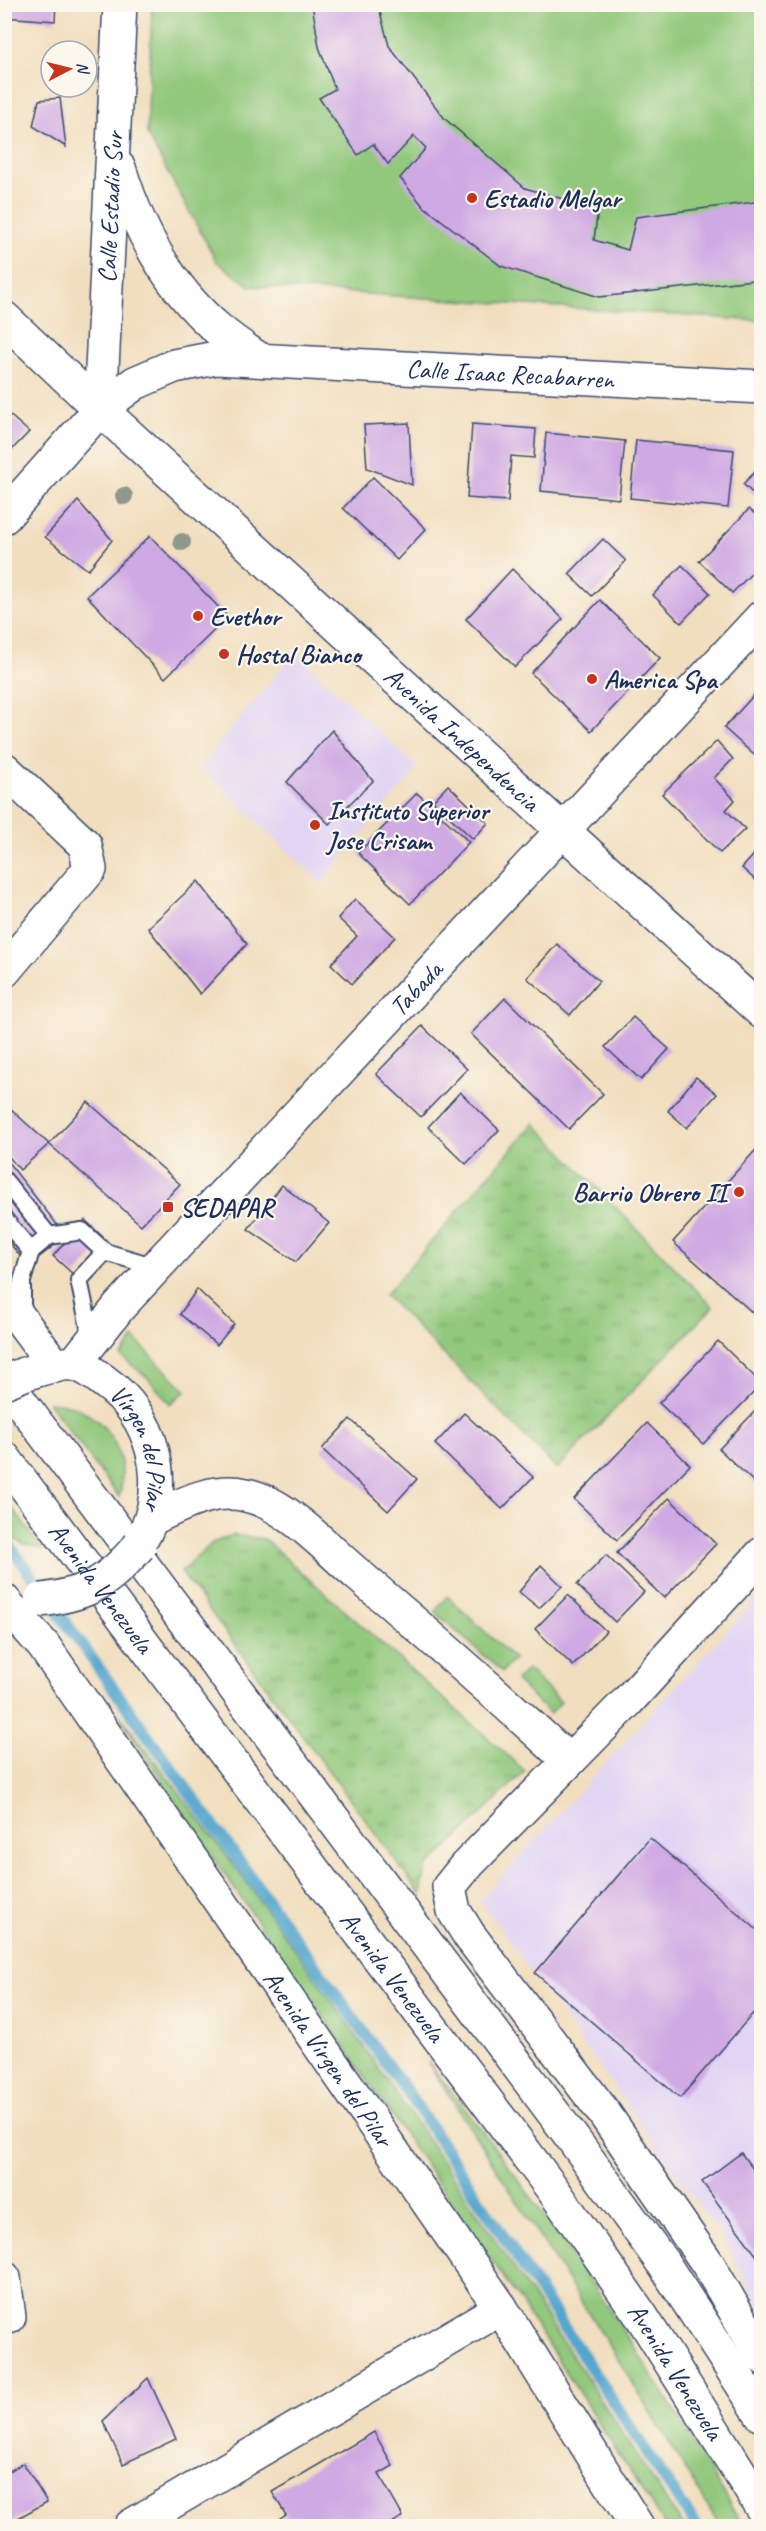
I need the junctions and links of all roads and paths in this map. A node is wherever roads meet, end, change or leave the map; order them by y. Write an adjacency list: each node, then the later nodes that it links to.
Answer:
1 (120, 4): 2 (main road, Calle Estadio Sur)
2 (112, 149): 4 (main road); 6 (main road, Calle Estadio Sur)
3 (4, 318): 6 (main road, Avenida Independencia)
4 (260, 360): 5 (main road, Calle Isaac Recabarren); 6 (main road, Calle Isaac Recabarren)
5 (762, 387)
6 (100, 409): 7 (main road, Calle Isaac Recabarren); 10 (main road, Avenida Independencia)
7 (4, 517)
8 (762, 617): 10 (main road, Tabada)
9 (4, 769): 11 (main road)
10 (563, 830): 12 (main road, Avenida Independencia); 18 (main road, Tabada)
11 (4, 971)
12 (762, 1012)
13 (4, 1180): 15 (lane)
14 (4, 1219): 16 (lane)
15 (49, 1236): 16 (lane); 17 (lane)
16 (30, 1251): 19 (lane)
17 (105, 1252): 18 (lane); 20 (lane)
18 (156, 1267): 20 (main road, Tabada)
19 (13, 1308): 20 (main road)
20 (74, 1357): 21 (main road); 23 (main road, Vírgen del Pilar)
21 (11, 1378): 32 (main road, Avenida Venezuela)
22 (4, 1458): 33 (main road, Avenida Venezuela)
23 (145, 1532): 25 (main road, Vírgen del Pilar, bridge); 27 (main road)
24 (762, 1554): 27 (main road)
25 (4, 1593)
26 (4, 1601): 29 (main road, Avenida Virgen del Pilar)
27 (569, 1761): 31 (main road)
28 (4, 2278): 30 (main road)
29 (501, 2308): 34 (main road); 35 (main road, Avenida Virgen del Pilar)
30 (9, 2317)
31 (762, 2357)
32 (762, 2415)
33 (762, 2508)
34 (131, 2526)
35 (637, 2526)

